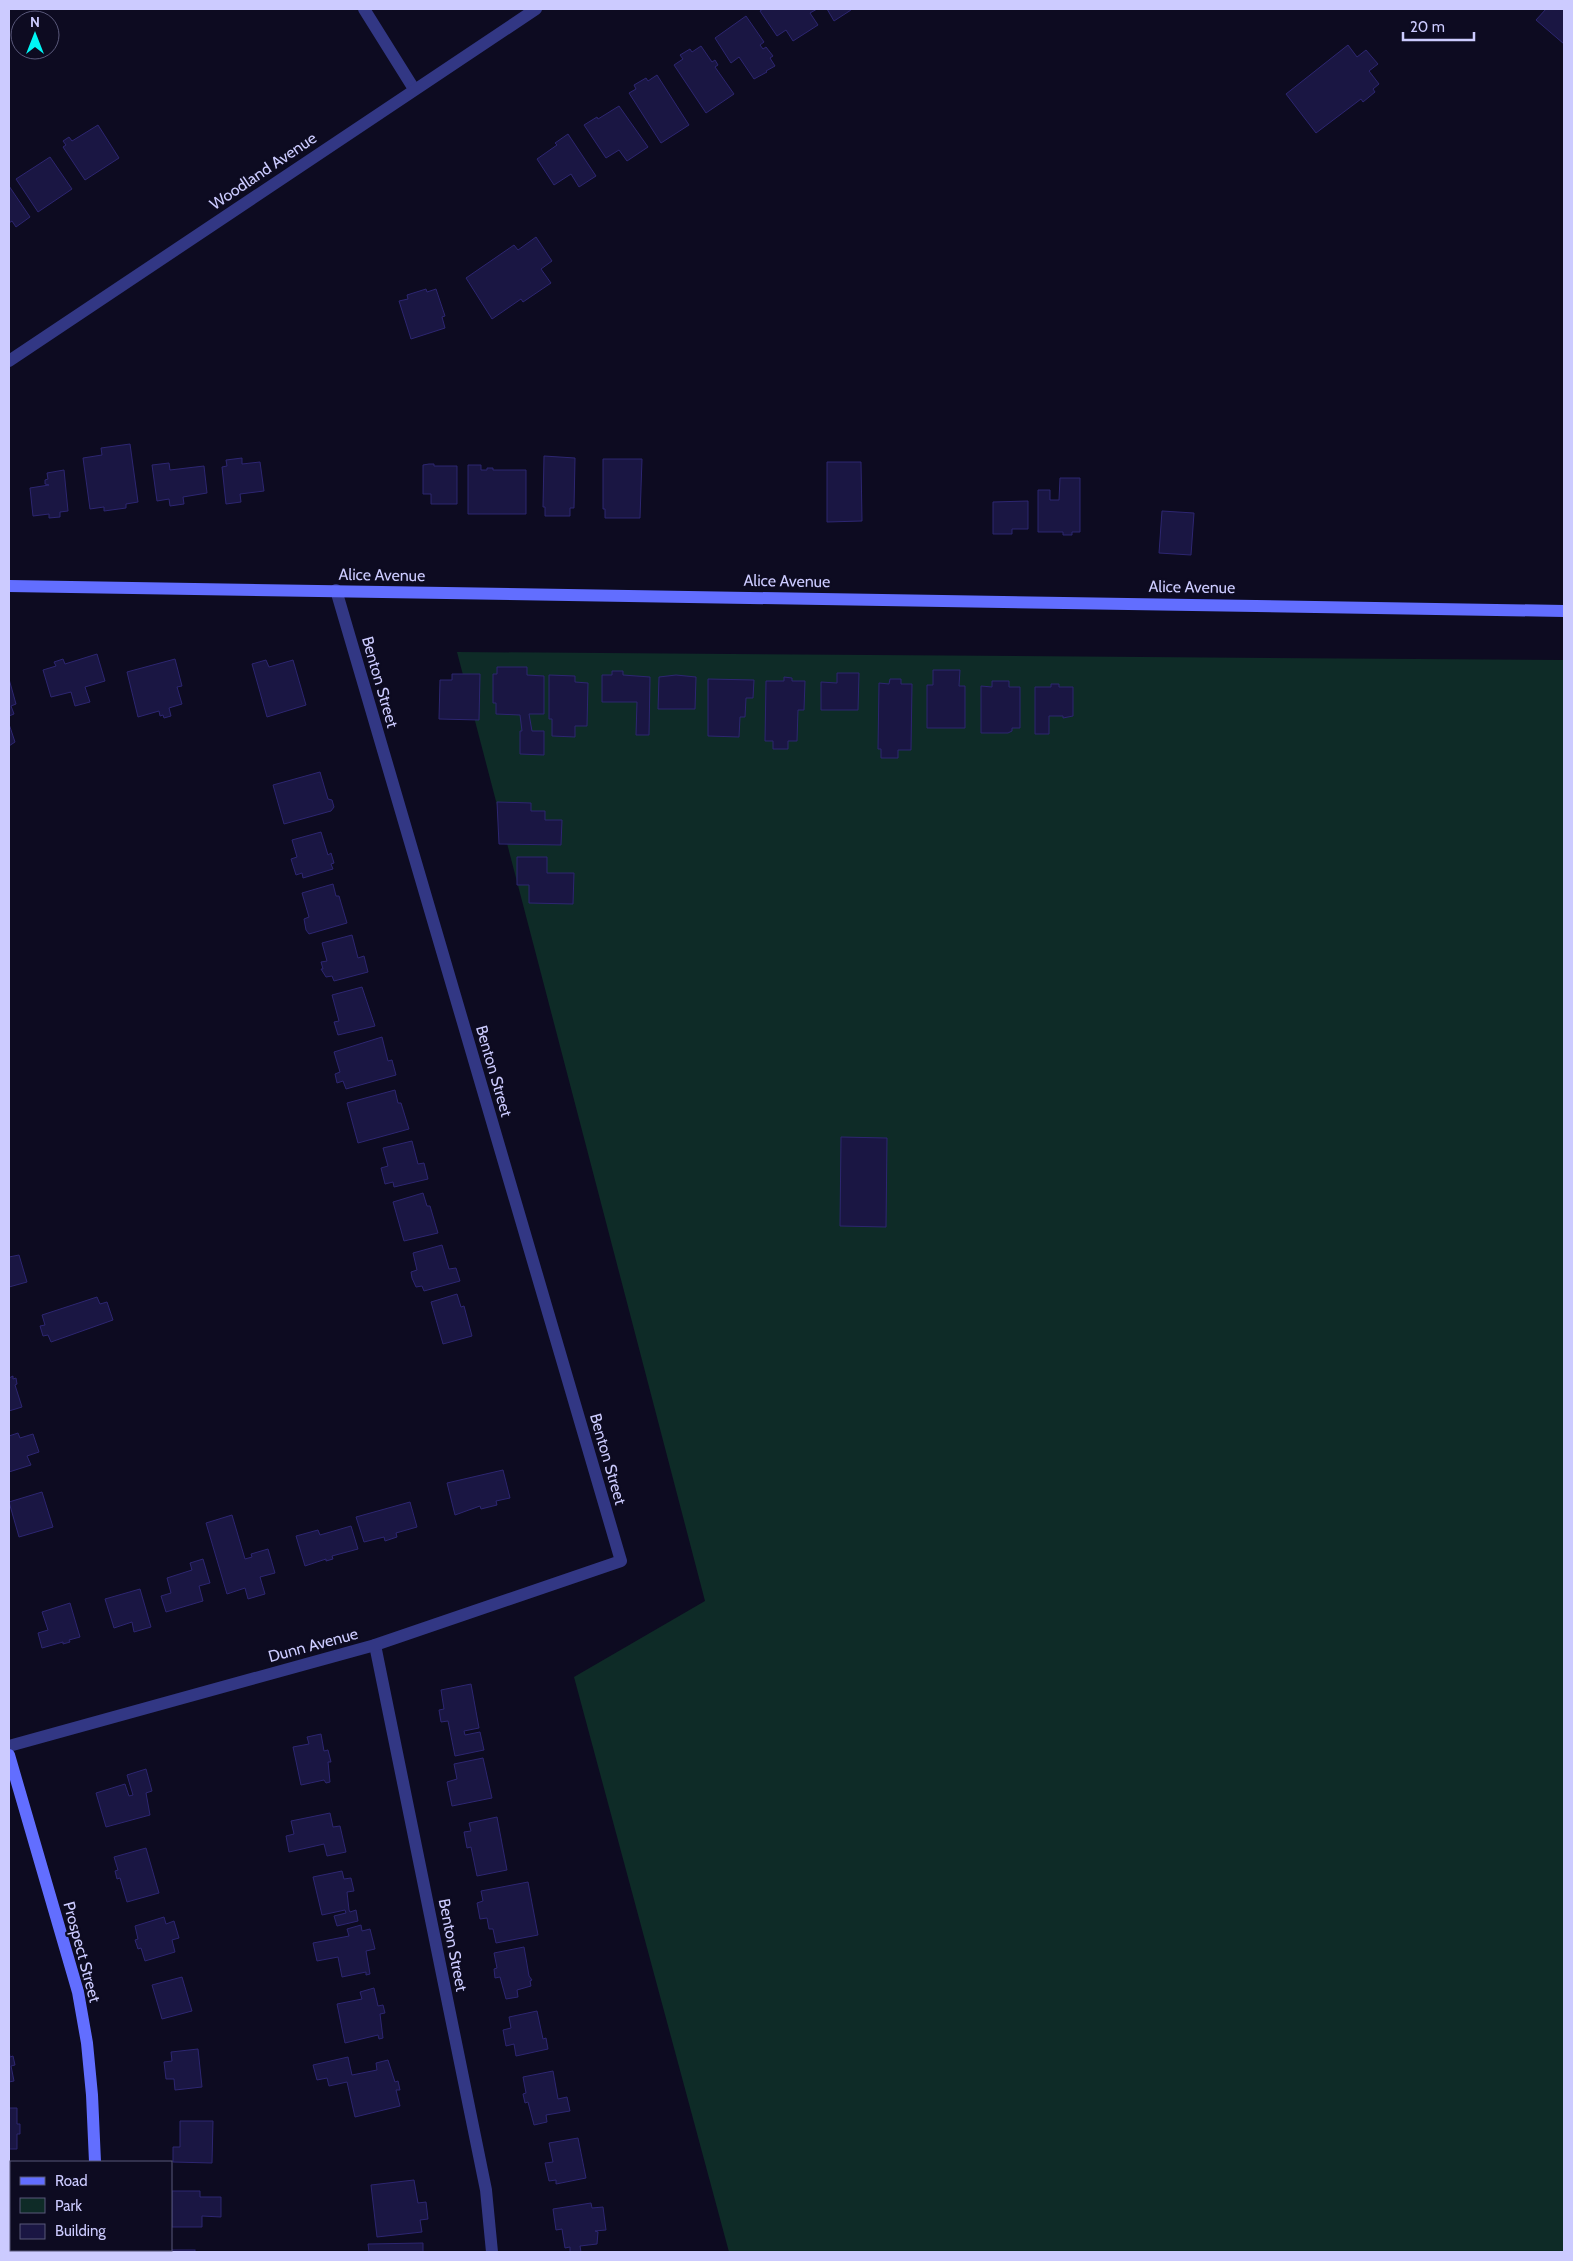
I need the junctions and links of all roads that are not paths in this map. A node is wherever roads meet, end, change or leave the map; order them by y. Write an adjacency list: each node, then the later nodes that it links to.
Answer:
1 (364, 9): 3 (street)
2 (536, 9): 3 (street, Woodland Avenue)
3 (414, 89): 4 (street, Woodland Avenue)
4 (9, 361)
5 (9, 586): 6 (street, Alice Avenue)
6 (336, 590): 7 (street, Alice Avenue); 8 (street, Benton Street)
7 (1564, 611)
8 (621, 1561): 9 (street, Dunn Avenue)
9 (375, 1645): 10 (street, Dunn Avenue); 13 (street, Benton Street)
10 (9, 1746)
11 (9, 1755): 12 (street, Prospect Street)
12 (95, 2161)
13 (492, 2252)

